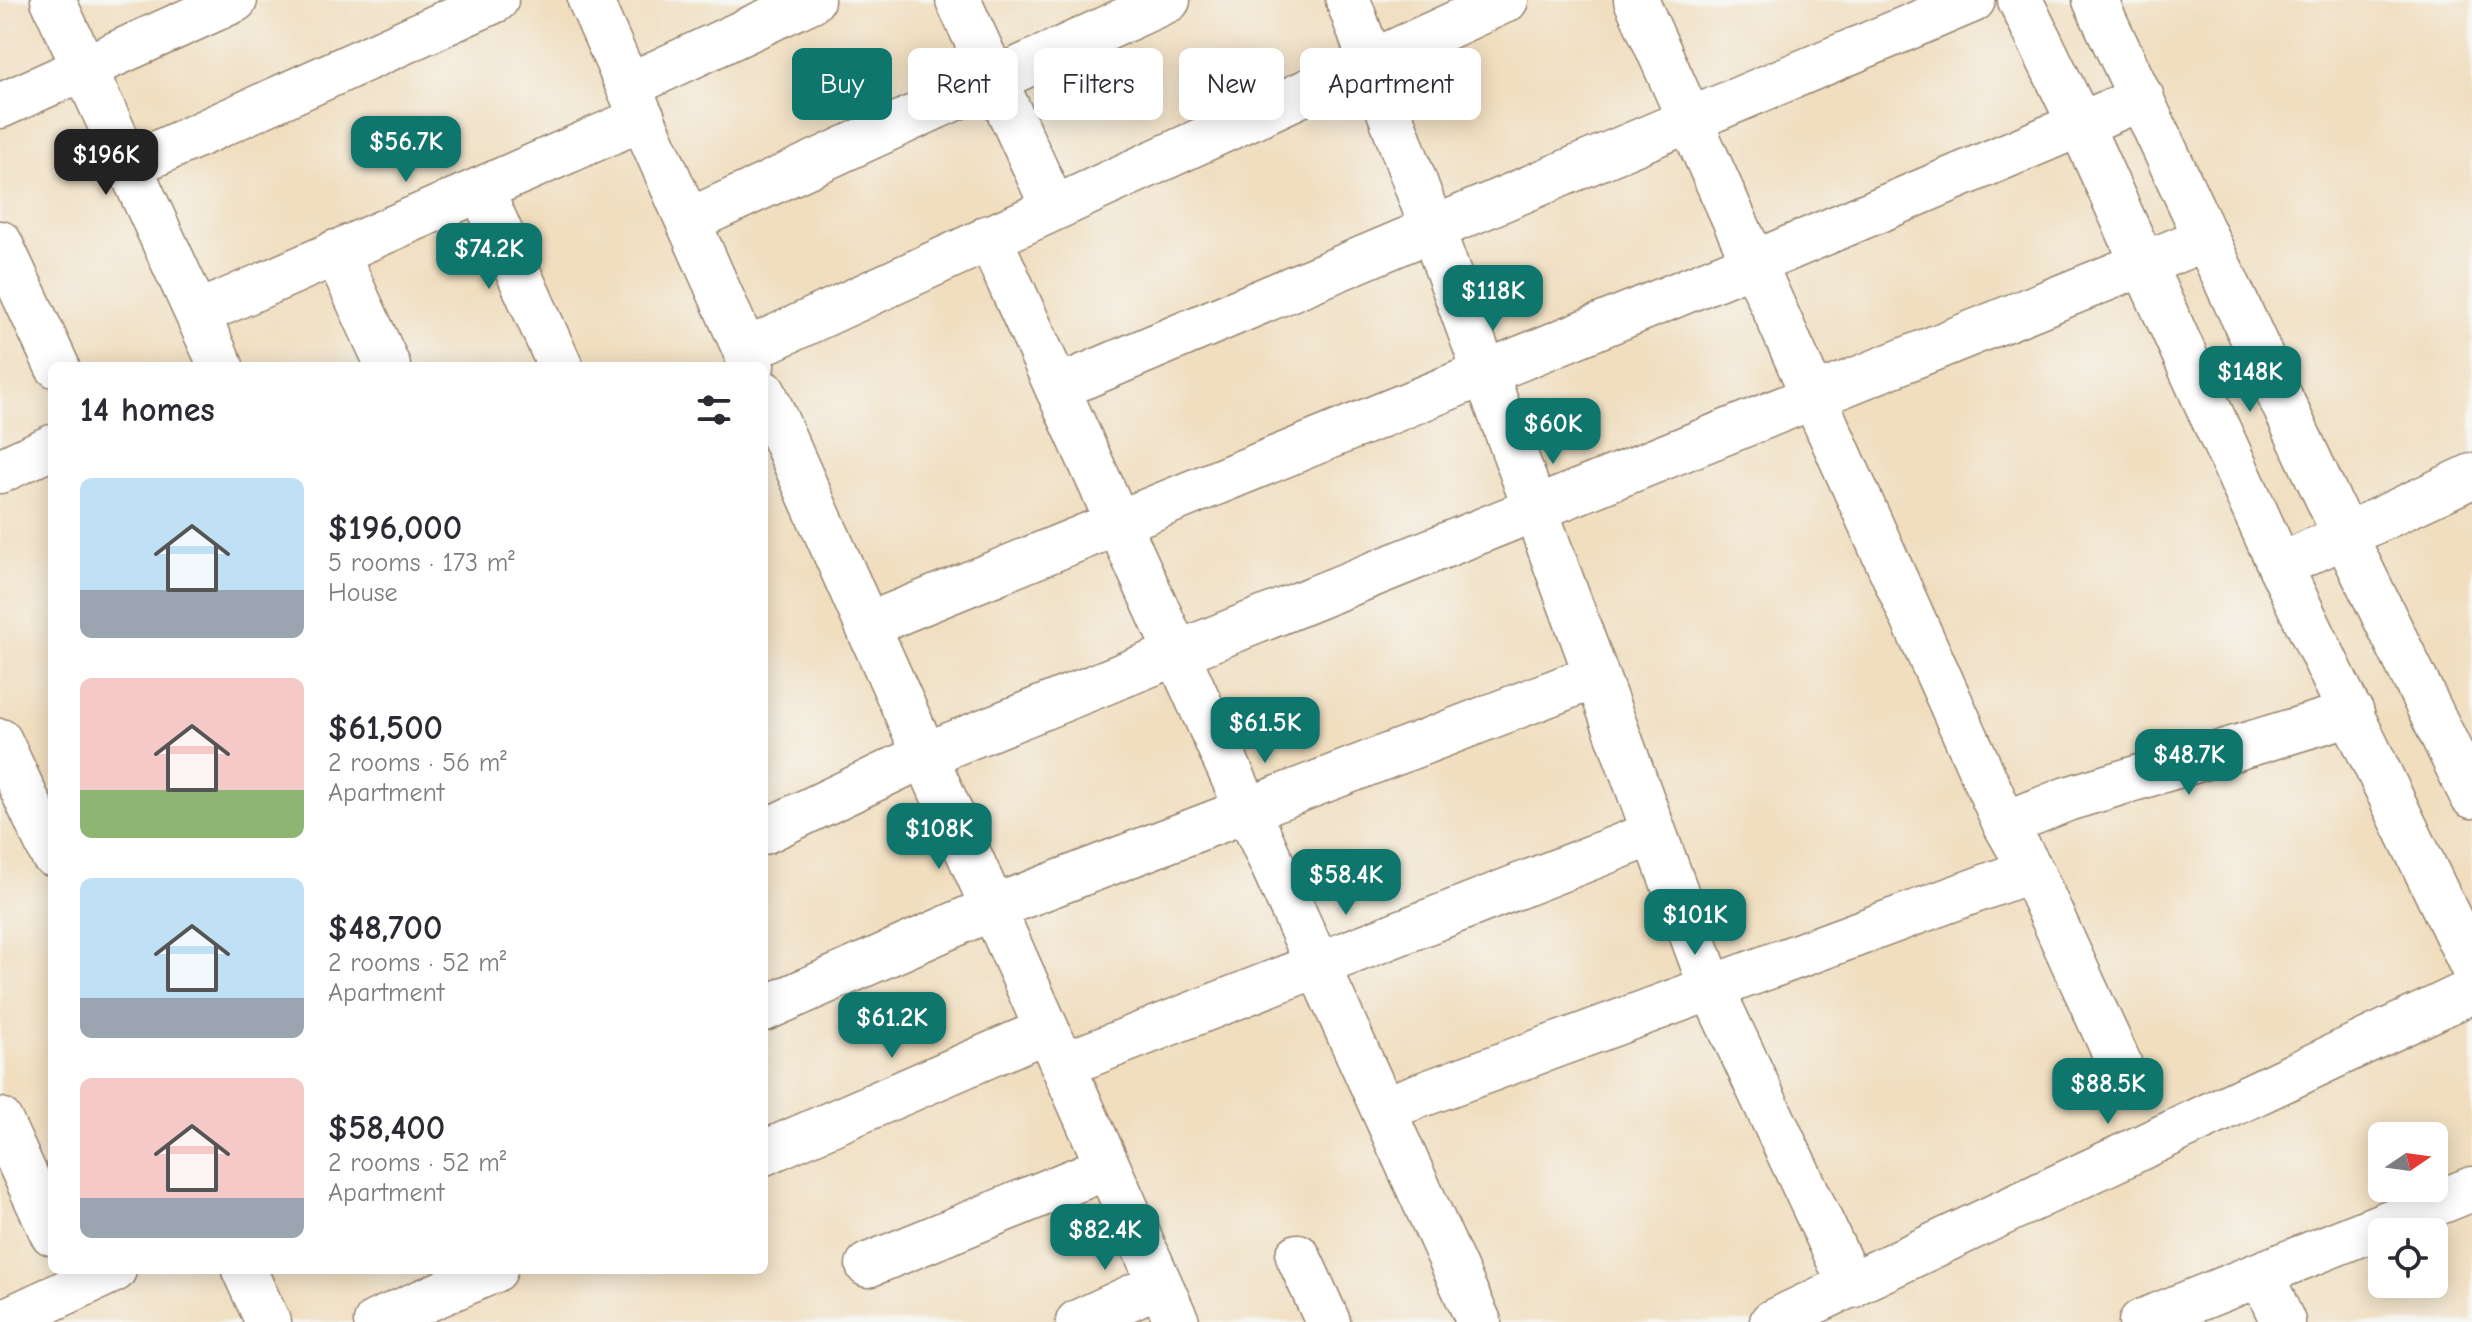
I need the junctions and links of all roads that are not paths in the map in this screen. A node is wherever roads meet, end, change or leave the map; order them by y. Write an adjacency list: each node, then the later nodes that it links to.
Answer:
1 (53, 0): 17 (street)
2 (235, 0): 17 (street)
3 (496, 0): 28 (street)
4 (590, 0): 21 (street)
5 (812, 0): 21 (street)
6 (958, 0): 14 (street)
7 (1168, 0): 18 (street)
8 (1348, 0): 15 (street)
9 (1506, 0): 16 (street)
10 (1636, 0): 26 (street)
11 (1973, 0): 26 (street)
12 (2020, 0): 27 (street)
13 (2095, 0): 20 (street)
14 (980, 48)
15 (1365, 48)
16 (1401, 48)
17 (84, 68): 22 (street); 28 (street)
18 (1018, 69)
19 (1300, 94): 30 (street)
20 (2142, 98): 27 (street); 34 (street)
21 (635, 102): 29 (street); 31 (street)
22 (0, 106)
23 (908, 120): 31 (street)
24 (1013, 120): 30 (street)
25 (1391, 120): 32 (street)
26 (1690, 121): 32 (street); 37 (street)
27 (2080, 124): 37 (street); 38 (street)
28 (129, 166): 39 (street)
29 (481, 189): 36 (street); 44 (street)
30 (1053, 207): 33 (street)
31 (688, 221): 40 (street)
32 (1432, 230): 45 (street); 46 (street)
33 (989, 237): 40 (street); 46 (street)
34 (2205, 239): 38 (street); 54 (street)
35 (0, 243): 41 (street)
36 (336, 252): 39 (street); 43 (street)
37 (1754, 263): 45 (street); 47 (street)
38 (2142, 264): 47 (street); 55 (street)
39 (197, 314): 42 (street)
40 (749, 358)
41 (55, 362)
42 (219, 362)
43 (386, 362)
44 (558, 362)
45 (1485, 373): 52 (street); 53 (street)
46 (1057, 388): 53 (street)
47 (1816, 398): 52 (street); 64 (street)
48 (768, 402): 56 (street)
49 (48, 449): 50 (street)
50 (0, 471)
51 (2472, 476): 54 (street)
52 (1535, 510): 57 (street); 58 (street)
53 (1118, 522): 56 (street); 57 (street)
54 (2345, 536): 55 (street); 62 (street)
55 (2280, 566): 59 (street)
56 (868, 625): 61 (street)
57 (1178, 654): 61 (street); 63 (street)
58 (1596, 676): 63 (street); 66 (street)
59 (2352, 713): 64 (street); 71 (street)
60 (0, 741): 67 (street)
61 (925, 755): 65 (street); 69 (street)
62 (2472, 796)
63 (1248, 810): 69 (street); 70 (street)
64 (2005, 824): 68 (street)
65 (768, 829)
66 (1654, 833): 70 (street); 72 (street)
67 (48, 845)
68 (2031, 870): 72 (street); 76 (street)
69 (992, 908): 74 (street); 75 (street)
70 (1318, 965): 75 (street); 77 (street)
71 (2472, 966)
72 (1711, 987): 77 (street); 90 (street)
73 (2472, 991): 90 (street)
74 (768, 1007)
75 (1055, 1048): 79 (street); 80 (street)
76 (2119, 1063)
77 (1383, 1109): 97 (street)
78 (0, 1120): 81 (street)
79 (768, 1152)
80 (1108, 1167): 85 (street); 91 (street)
81 (27, 1184): 83 (street)
82 (2472, 1189): 88 (street)
83 (48, 1225)
84 (1298, 1256): 96 (street)
85 (868, 1265)
86 (246, 1274): 93 (street)
87 (486, 1274): 94 (street)
88 (2261, 1274): 99 (street); 100 (street)
89 (87, 1276): 92 (street)
90 (1851, 1286): 98 (street)
91 (1169, 1303): 95 (street)
92 (2, 1322)
93 (268, 1322)
94 (376, 1322)
95 (1078, 1322)
96 (1328, 1322)
97 (1479, 1322)
98 (1772, 1322)
99 (2141, 1322)
100 (2283, 1322)

